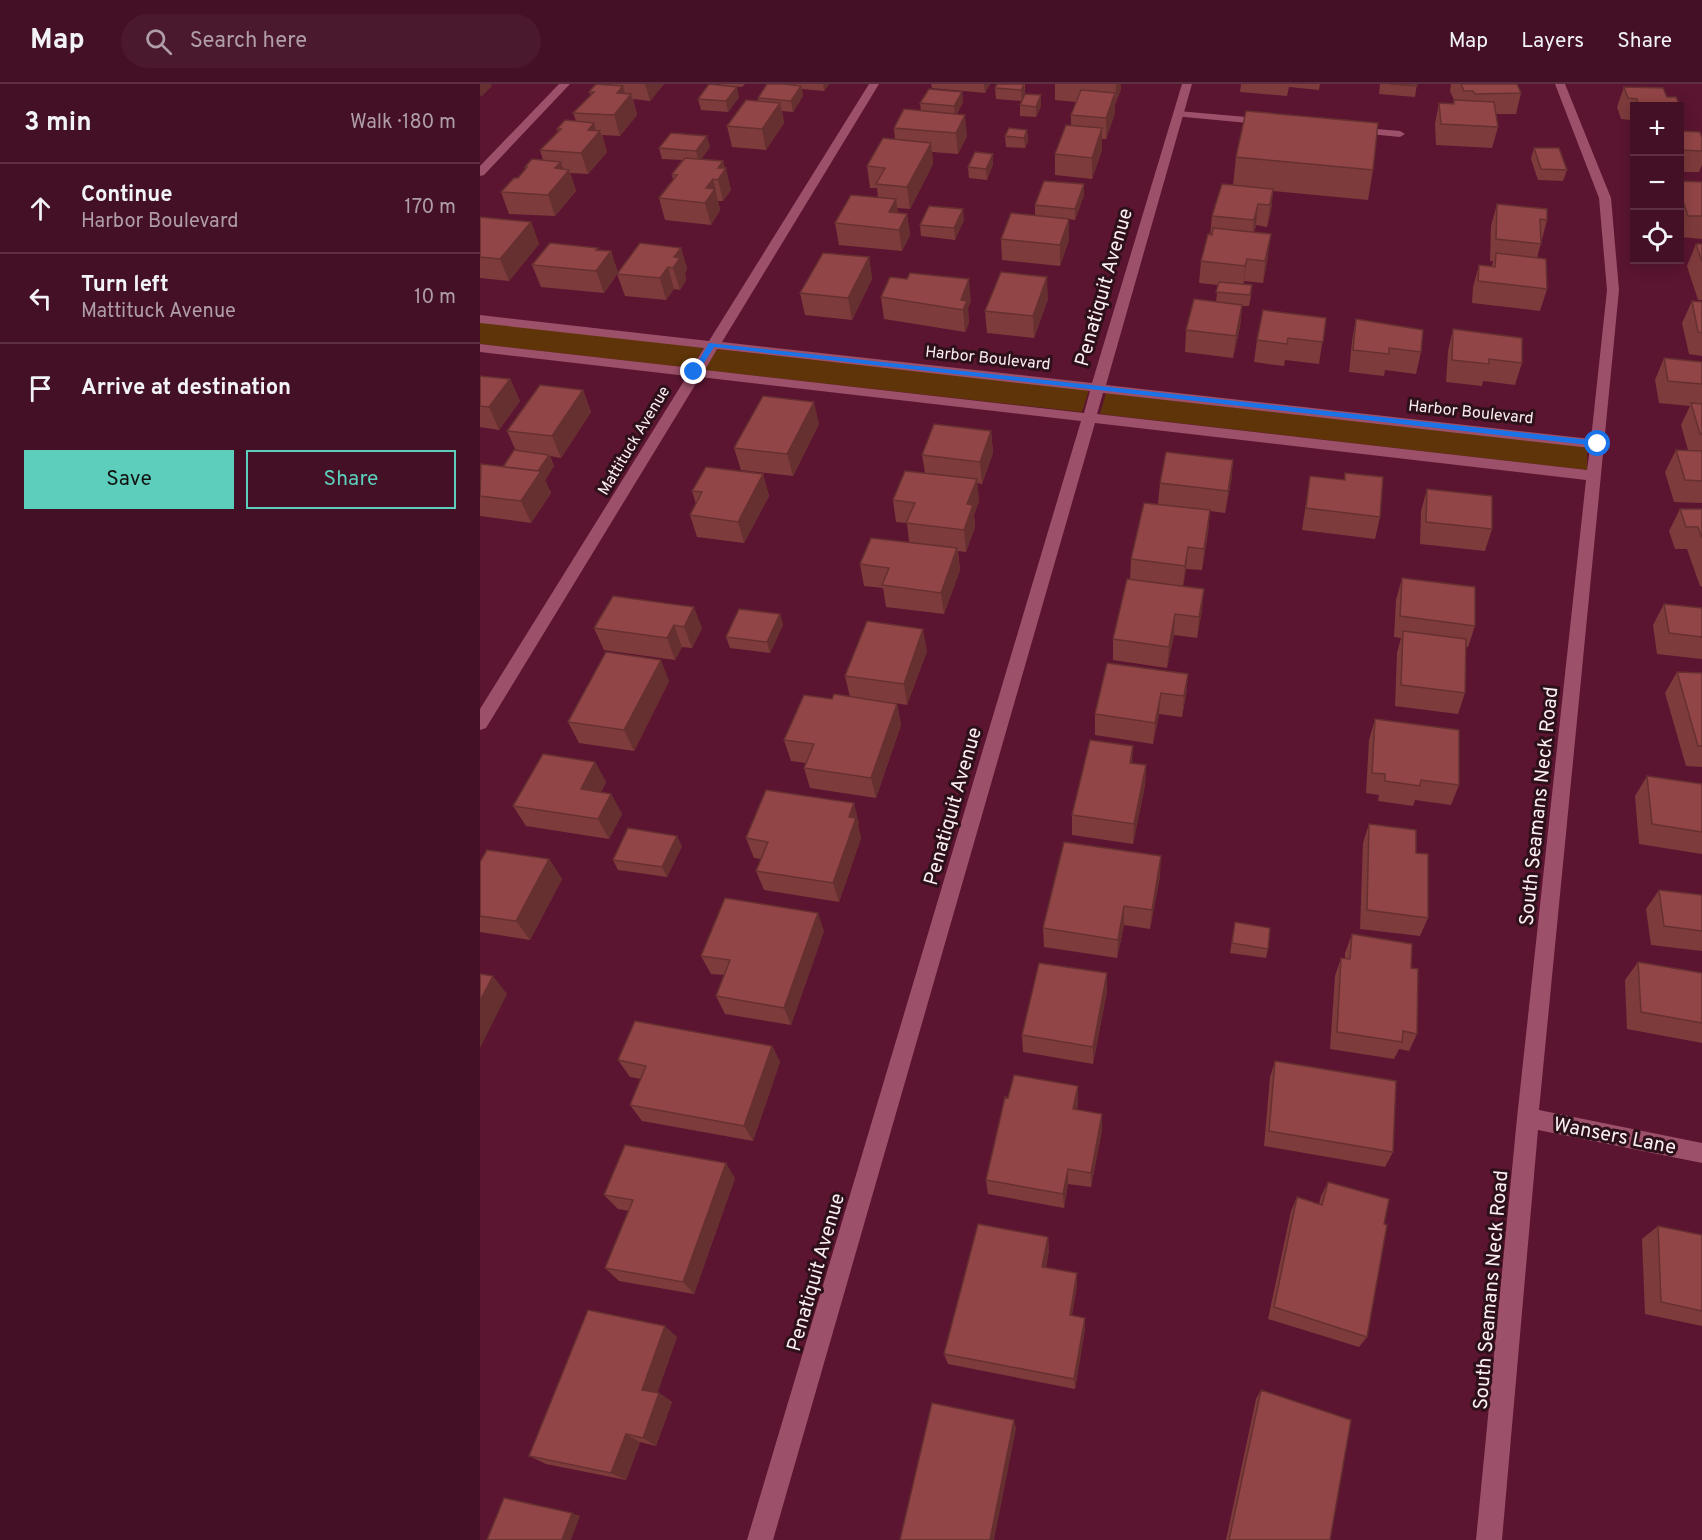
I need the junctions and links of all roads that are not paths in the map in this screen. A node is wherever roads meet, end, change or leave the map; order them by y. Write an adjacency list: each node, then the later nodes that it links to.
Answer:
1 (565, 84): 9 (street)
2 (874, 84): 11 (street, Mattituck Avenue)
3 (1187, 84): 5 (street, Penatiquit Avenue)
4 (1560, 84): 16 (street, South Seamans Neck Road)
5 (1178, 114): 6 (street); 14 (street, Penatiquit Avenue)
6 (1284, 123)
7 (1342, 129): 8 (street)
8 (1401, 134)
9 (480, 173)
10 (480, 319): 11 (street, Harbor Boulevard)
11 (711, 345): 13 (street, Mattituck Avenue); 14 (street, Harbor Boulevard)
12 (480, 348): 13 (street)
13 (694, 372): 15 (street); 18 (street, Mattituck Avenue)
14 (1097, 388): 15 (street, Penatiquit Avenue); 16 (street, Harbor Boulevard)
15 (1089, 418): 17 (street); 21 (street, Penatiquit Avenue)
16 (1598, 444): 17 (street, South Seamans Neck Road)
17 (1595, 476): 19 (street, South Seamans Neck Road)
18 (480, 723)
19 (1528, 1118): 20 (street, Wansers Lane); 22 (street, South Seamans Neck Road)
20 (1702, 1153)
21 (760, 1540)
22 (1489, 1540)

